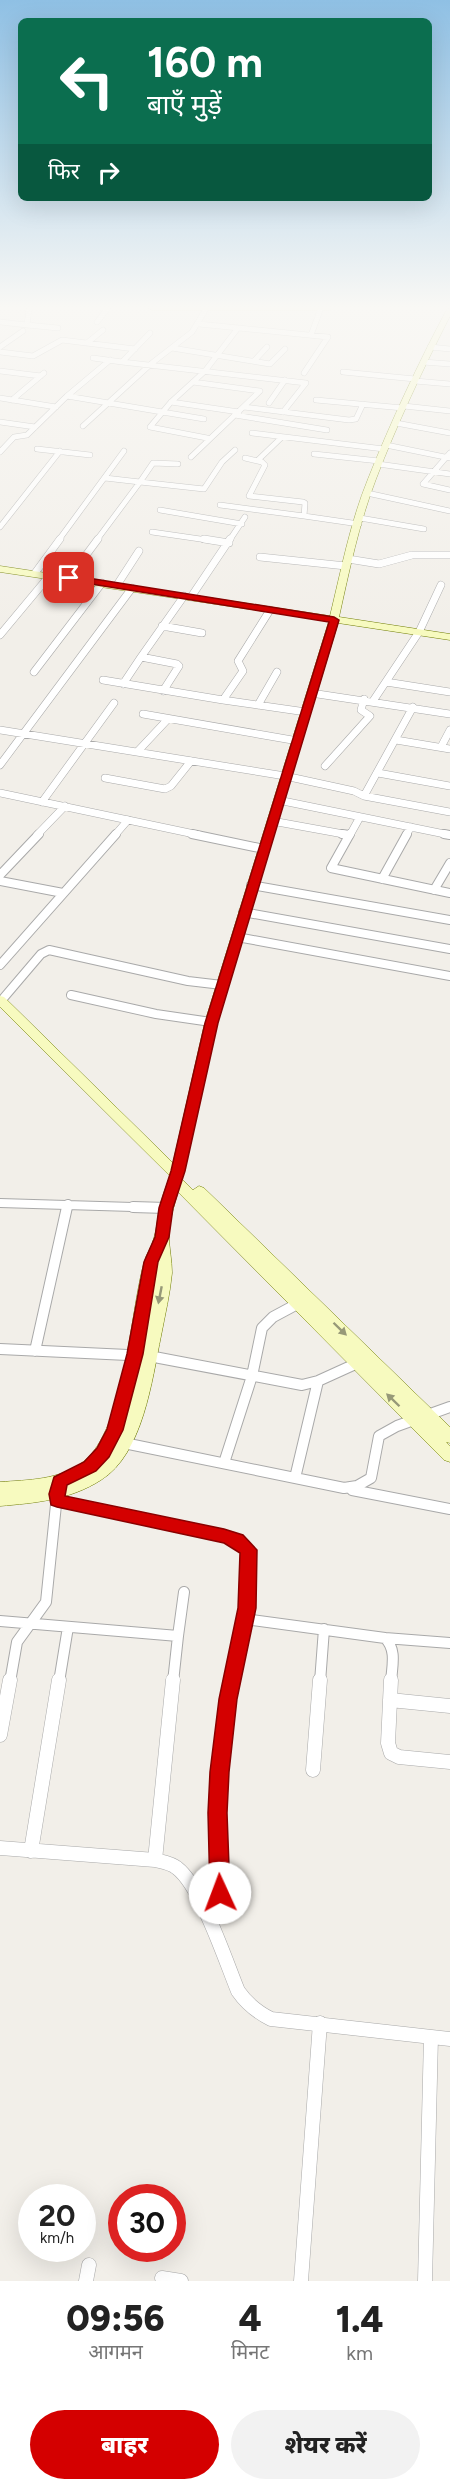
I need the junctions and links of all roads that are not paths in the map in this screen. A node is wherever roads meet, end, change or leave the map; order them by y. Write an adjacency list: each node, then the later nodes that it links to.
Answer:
1 (48, 414): 16 (street)
2 (97, 414): 15 (street)
3 (161, 414): 22 (street)
4 (177, 414): 11 (street)
5 (237, 414): 22 (street)
6 (239, 414): 13 (street)
7 (284, 414): 13 (street)
8 (305, 414): 9 (street)
9 (358, 414)
10 (400, 414): 14 (main road)
11 (204, 419)
12 (0, 422): 16 (street)
13 (282, 423): 17 (street); 20 (street)
14 (396, 423): 19 (street); 23 (main road)
15 (83, 426)
16 (35, 427): 28 (street)
17 (327, 430)
18 (252, 433): 20 (street)
19 (450, 433)
20 (272, 436): 21 (street)
21 (282, 437): 23 (street); 34 (street)
22 (207, 438): 32 (street)
23 (386, 447): 31 (street); 35 (main road)
24 (37, 449): 26 (street)
25 (235, 450): 40 (street)
26 (60, 451): 30 (street); 50 (street)
27 (124, 451): 39 (street)
28 (0, 452)
29 (314, 454): 35 (street)
30 (90, 455)
31 (449, 456): 37 (street)
32 (191, 457)
33 (245, 458): 34 (street)
34 (258, 460): 46 (street)
35 (379, 463): 37 (street); 42 (main road)
36 (178, 464): 40 (street)
37 (435, 472): 38 (street); 41 (street)
38 (450, 474)
39 (105, 478): 40 (street); 59 (street)
40 (140, 482): 61 (street)
41 (450, 490)
42 (367, 493): 45 (street); 48 (main road)
43 (220, 505): 46 (street)
44 (160, 510): 49 (street)
45 (450, 511)
46 (304, 516): 48 (street)
47 (245, 517): 49 (street)
48 (359, 521): 51 (street); 57 (main road)
49 (242, 524): 53 (street)
50 (0, 527)
51 (424, 529)
52 (152, 532): 53 (street)
53 (229, 543): 66 (street)
54 (140, 551): 63 (street)
55 (450, 555): 57 (street)
56 (260, 557): 57 (street)
57 (347, 562): 68 (main road)
58 (0, 568): 59 (main road)
59 (35, 573): 60 (main road)
60 (50, 575): 61 (main road); 72 (street)
61 (69, 578): 62 (main road)
62 (102, 582): 63 (main road); 75 (street)
63 (117, 585): 65 (main road)
64 (441, 585): 70 (street)
65 (132, 588): 66 (main road); 95 (street)
66 (187, 597): 67 (main road); 69 (street)
67 (270, 610): 68 (main road); 84 (street)
68 (334, 620): 70 (main road); 82 (main road)
69 (162, 627): 71 (street); 74 (street)
70 (419, 632): 73 (main road); 78 (street)
71 (202, 633)
72 (0, 635)
73 (450, 637)
74 (141, 657): 79 (street); 80 (street)
75 (34, 672)
76 (277, 672): 87 (street)
77 (103, 680): 79 (street)
78 (386, 682): 81 (street); 85 (street)
79 (123, 684): 80 (street)
80 (163, 690): 84 (street)
81 (450, 692)
82 (311, 693): 83 (street); 89 (main road)
83 (364, 699): 85 (street); 104 (street)
84 (223, 700): 87 (street)
85 (373, 700): 88 (street)
86 (114, 703): 98 (street)
87 (258, 705): 89 (street)
88 (412, 707): 91 (street); 96 (street)
89 (306, 712): 97 (main road)
90 (143, 714): 92 (street)
91 (450, 714)
92 (168, 719): 97 (street); 101 (street)
93 (450, 729): 99 (street)
94 (0, 730): 95 (street)
95 (23, 734): 98 (street); 103 (street)
96 (396, 740): 99 (street); 105 (street)
97 (298, 741): 106 (main road)
98 (86, 743): 101 (street); 112 (street)
99 (441, 747): 100 (street)
100 (450, 749)
101 (138, 751): 102 (street)
102 (191, 761): 106 (street); 107 (street)
103 (0, 765)
104 (325, 766)
105 (378, 773): 108 (street); 110 (street)
106 (285, 776): 110 (street); 111 (main road)
107 (105, 778)
108 (450, 786)
109 (0, 793): 112 (street)
110 (364, 796): 114 (street)
111 (278, 800): 115 (street); 117 (main road)
112 (42, 801): 113 (street)
113 (65, 806): 116 (street); 123 (street)
114 (450, 812)
115 (360, 817): 118 (street); 119 (street)
116 (128, 820): 121 (street); 129 (street)
117 (272, 821): 119 (street); 121 (main road)
118 (411, 827): 120 (street); 124 (street)
119 (349, 835): 124 (street)
120 (450, 835)
121 (264, 849): 126 (main road)
122 (450, 862): 127 (street)
123 (0, 875)
124 (382, 879): 127 (street)
125 (0, 881): 129 (street)
126 (251, 885): 130 (main road); 131 (street)
127 (434, 890): 128 (street)
128 (450, 892)
129 (63, 893): 134 (street)
130 (243, 912): 132 (main road); 133 (street)
131 (450, 920)
132 (237, 937): 135 (street); 136 (main road)
133 (450, 949)
134 (0, 965)
135 (450, 976)
136 (222, 985): 138 (street); 139 (main road)
137 (71, 995): 139 (street)
138 (1, 1000): 140 (main road)
139 (211, 1023): 140 (main road)
140 (176, 1176): 143 (main road); 144 (main road)
141 (0, 1203): 142 (street)
142 (68, 1204): 143 (street); 146 (street)
143 (166, 1208): 147 (main road)
144 (303, 1300): 148 (main road); 149 (street)
145 (0, 1349): 146 (street)
146 (35, 1351): 147 (street)
147 (142, 1355): 149 (street); 154 (main road); 160 (main road)
148 (363, 1360): 150 (street); 152 (main road)
149 (252, 1376): 150 (street); 156 (street)
150 (318, 1382): 157 (street)
151 (450, 1407): 152 (street)
152 (421, 1417): 153 (main road); 155 (main road); 158 (street)
153 (450, 1437)
154 (124, 1443): 156 (street); 160 (main road)
155 (450, 1456)
156 (224, 1463): 157 (street)
157 (295, 1478): 158 (street)
158 (344, 1488): 162 (street)
159 (0, 1489): 160 (main road)
160 (58, 1492): 161 (main road); 164 (street); 166 (street)
161 (0, 1499)
162 (450, 1509)
163 (184, 1592): 169 (street)
164 (247, 1608): 168 (street); 180 (street)
165 (0, 1621): 166 (street)
166 (31, 1623): 167 (street); 174 (street)
167 (68, 1627): 169 (street); 178 (street)
168 (324, 1629): 170 (street); 176 (street)
169 (178, 1636): 179 (street)
170 (385, 1638): 171 (street); 172 (street)
171 (450, 1643)
172 (390, 1700): 173 (street); 175 (street)
173 (450, 1706)
174 (0, 1735)
175 (450, 1762)
176 (313, 1770)
177 (0, 1848): 178 (street)
178 (31, 1851): 179 (street)
179 (155, 1860): 181 (street)
180 (220, 1893)
181 (320, 2023): 182 (street); 188 (street)
182 (431, 2037): 183 (street); 189 (street)
183 (450, 2039)
184 (89, 2265): 186 (street)
185 (162, 2278): 187 (street)
186 (86, 2281)
187 (181, 2281)
188 (301, 2281)
189 (425, 2281)

